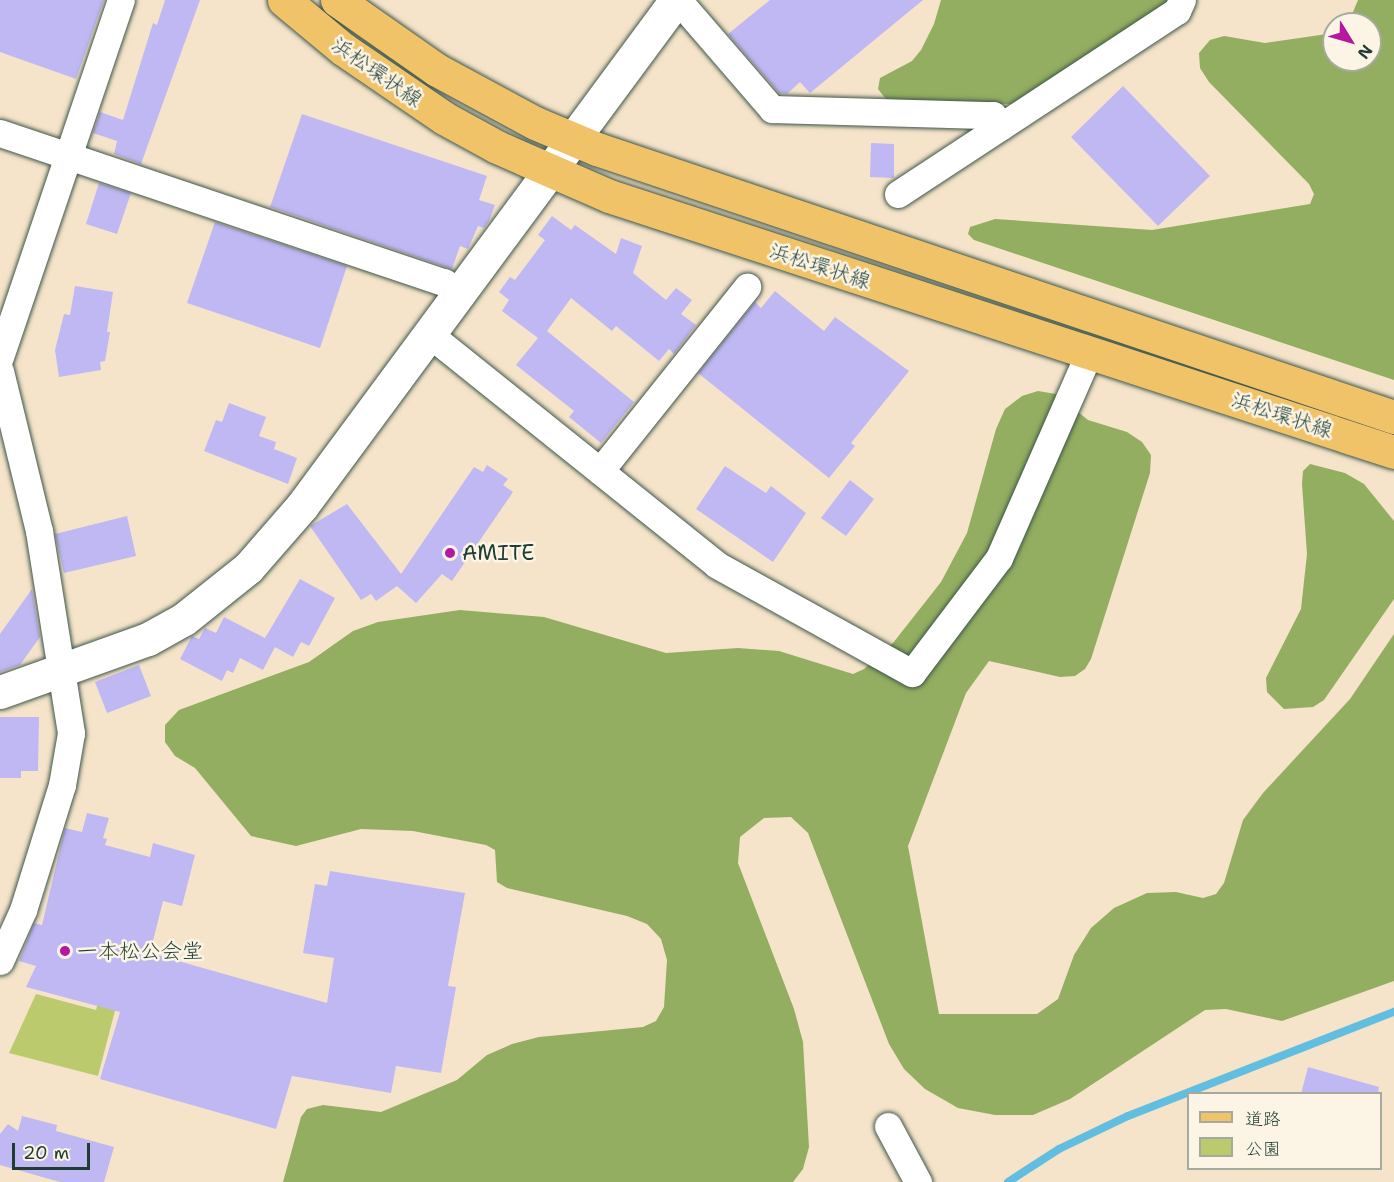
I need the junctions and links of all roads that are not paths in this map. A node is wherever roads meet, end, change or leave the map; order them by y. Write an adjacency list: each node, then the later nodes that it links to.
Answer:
1 (121, 0): 9 (street)
2 (284, 0): 10 (main road, 浜松環状線)
3 (338, 0): 8 (main road, 浜松環状線)
4 (677, 0): 6 (street); 8 (street)
5 (1182, 0): 6 (street)
6 (1001, 127): 11 (street)
7 (0, 133): 9 (street)
8 (574, 139): 10 (street); 18 (main road, 浜松環状線)
9 (68, 156): 13 (street); 16 (street)
10 (550, 171): 13 (street); 15 (main road, 浜松環状線)
11 (898, 194)
12 (747, 287): 20 (street)
13 (459, 293): 14 (street)
14 (429, 334): 20 (street); 21 (street)
15 (1090, 351): 19 (main road, 浜松環状線); 20 (street)
16 (0, 357)
17 (0, 371): 21 (street)
18 (1394, 417)
19 (1394, 452)
20 (600, 471)
21 (63, 672): 22 (street); 23 (street)
22 (0, 692)
23 (0, 961)
24 (888, 1126): 25 (street)
25 (918, 1182)

